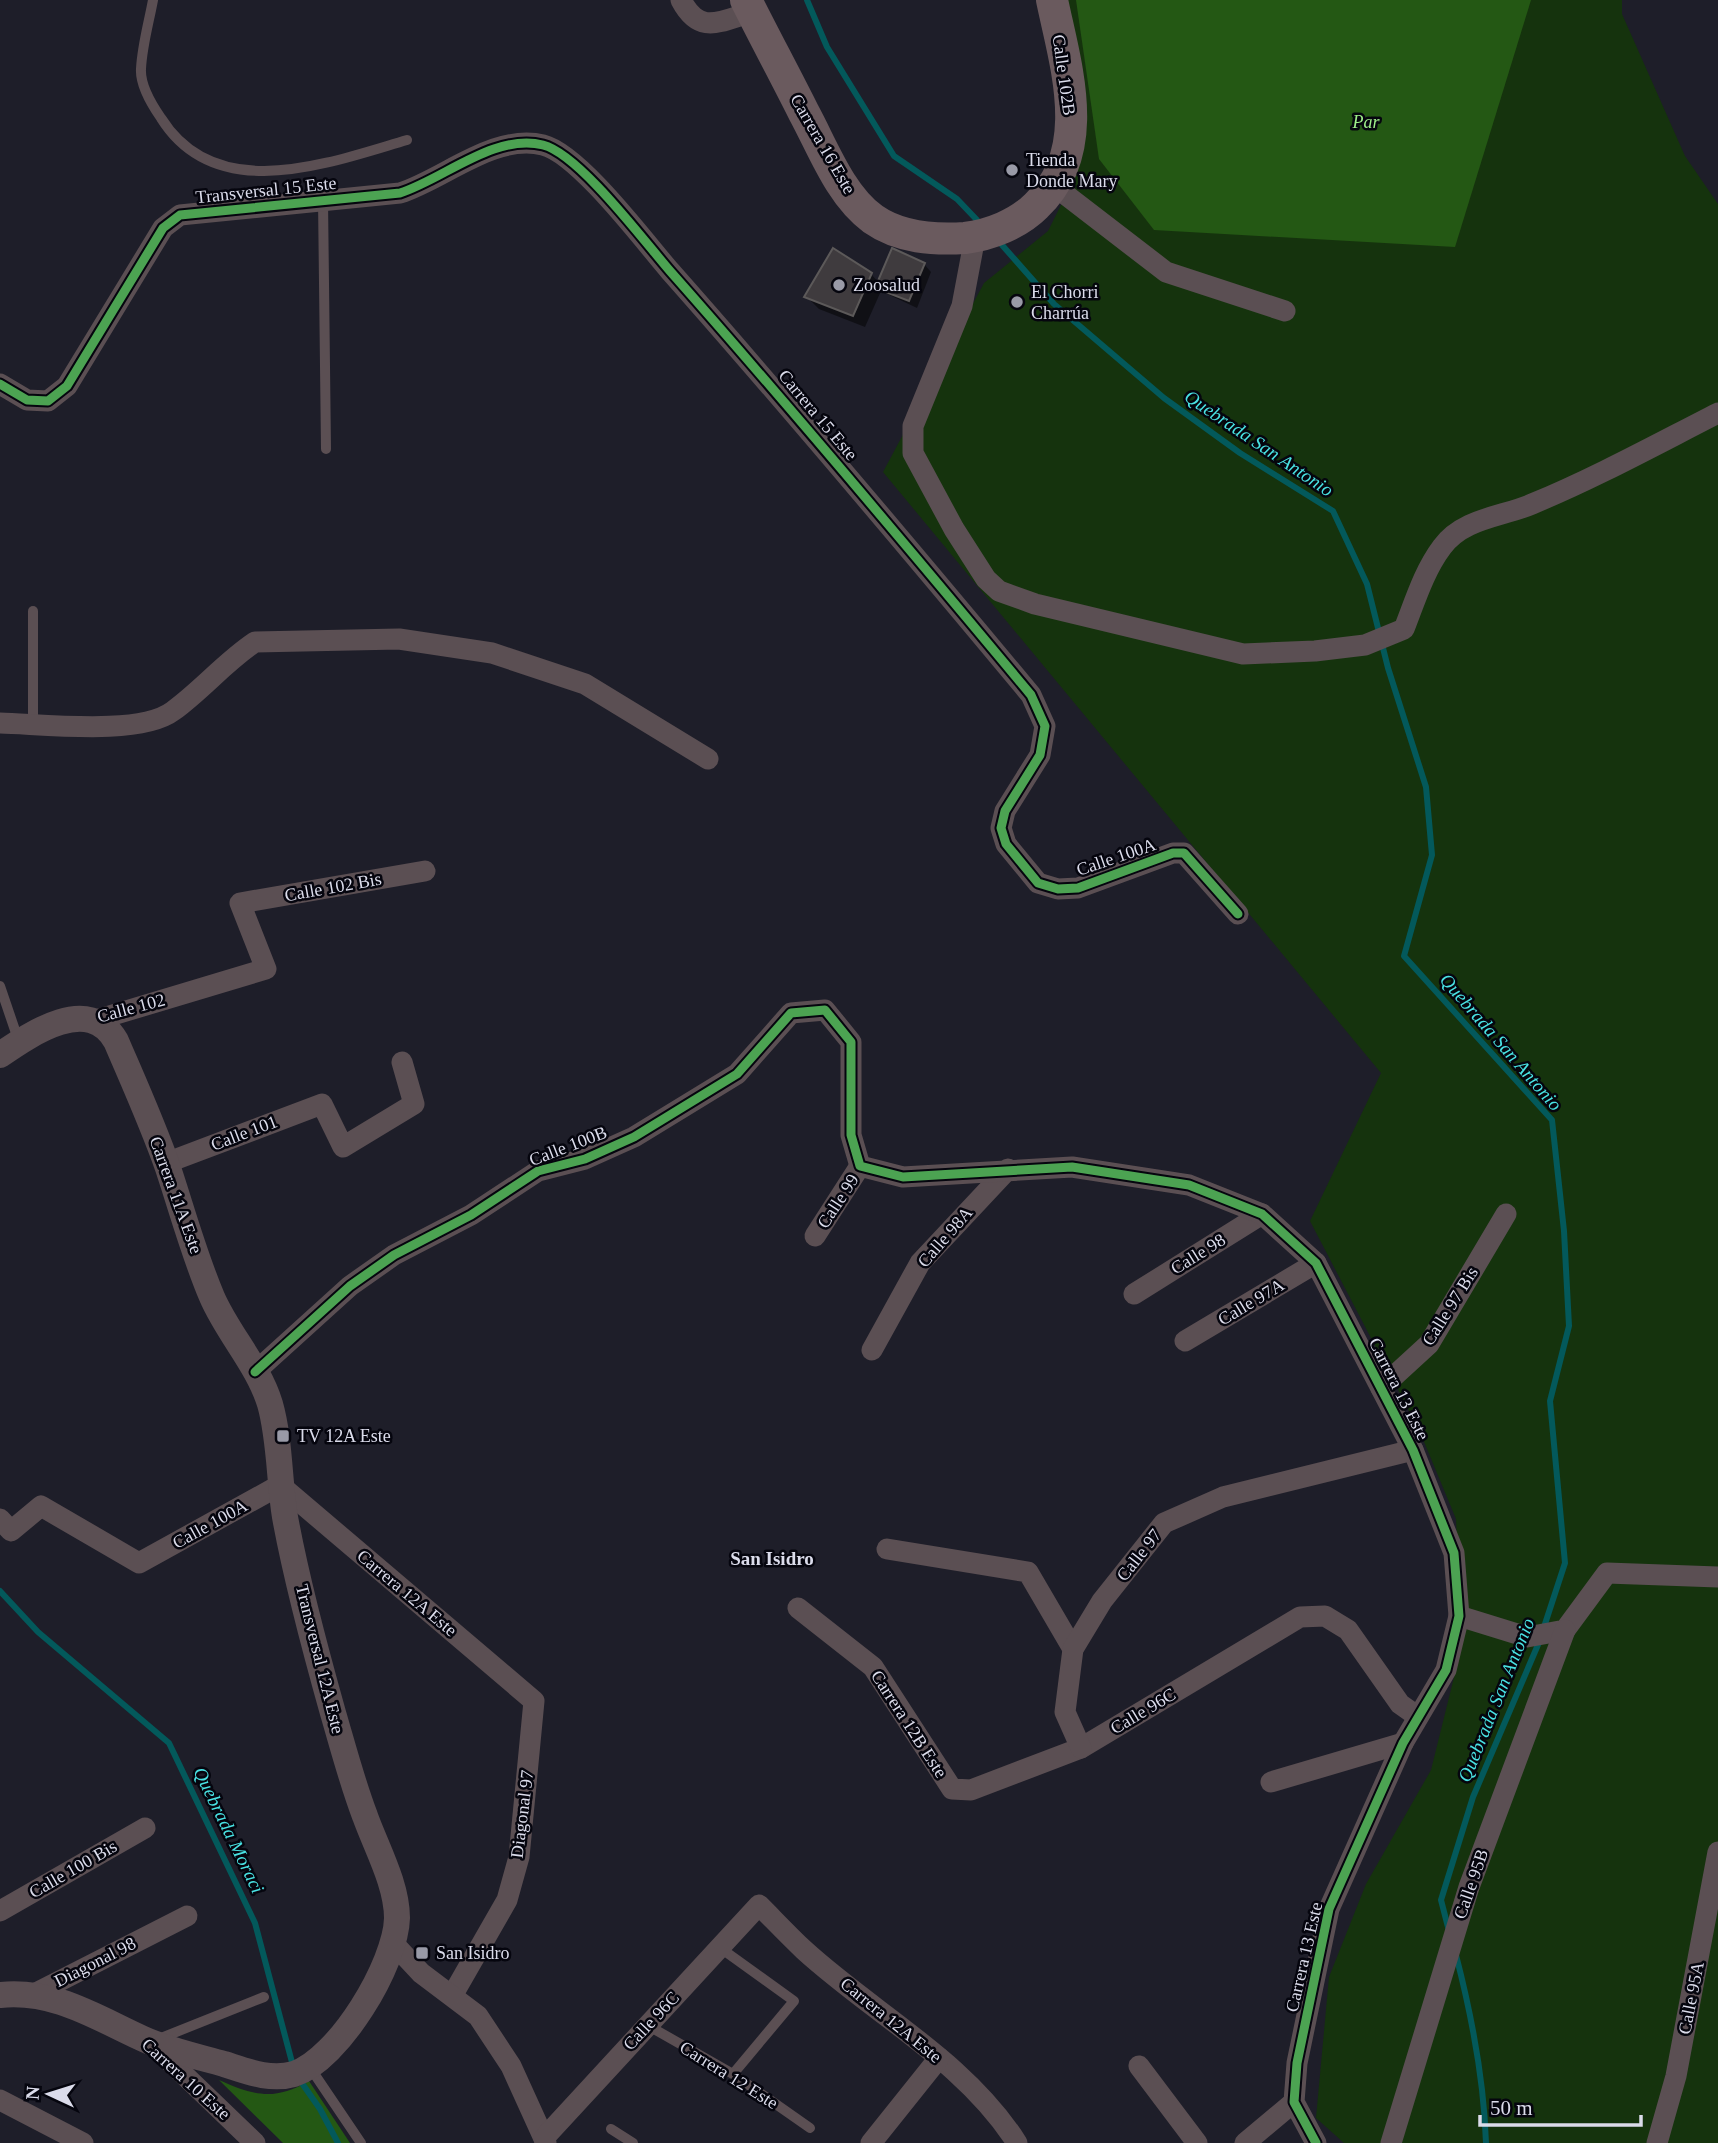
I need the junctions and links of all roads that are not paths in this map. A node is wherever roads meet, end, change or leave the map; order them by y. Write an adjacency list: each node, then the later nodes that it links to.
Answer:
1 (153, 0): 5 (lane)
2 (681, 0): 4 (street)
3 (1052, 0): 7 (main road, Calle 102B)
4 (749, 6): 10 (main road, Carrera 16 Este)
5 (407, 140)
6 (544, 145): 9 (street, Transversal 15 Este); 20 (street, Carrera 15 Este)
7 (1068, 150): 8 (main road, Carrera 16 Este)
8 (1053, 185): 10 (main road, Carrera 16 Este); 11 (street)
9 (323, 199): 12 (street, Transversal 15 Este); 14 (lane)
10 (975, 237): 13 (street)
11 (1285, 311)
12 (0, 384)
13 (1718, 413)
14 (326, 449)
15 (33, 611): 17 (lane)
16 (0, 723): 17 (street)
17 (33, 724): 18 (street)
18 (708, 759)
19 (425, 871): 22 (street, Calle 102 Bis)
20 (1058, 889): 21 (street, Calle 100A)
21 (1238, 914)
22 (266, 969): 24 (street, Calle 102)
23 (0, 986): 25 (lane)
24 (96, 1020): 25 (street, Calle 102); 27 (street, Carrera 11A Este)
25 (9, 1049)
26 (402, 1062): 27 (street, Calle 101)
27 (166, 1163): 37 (street, Carrera 11A Este)
28 (860, 1166): 29 (street, Carrera 13 Este); 32 (street, Calle 99); 37 (street, Calle 100B)
29 (1009, 1169): 30 (street, Carrera 13 Este); 36 (street, Calle 98A)
30 (1262, 1213): 33 (street, Carrera 13 Este); 34 (street, Calle 98)
31 (1506, 1214): 38 (street, Calle 97 Bis)
32 (815, 1236)
33 (1316, 1263): 35 (street, Calle 97A); 38 (street, Carrera 13 Este)
34 (1134, 1294)
35 (1185, 1341)
36 (872, 1350)
37 (255, 1372): 40 (street, Transversal 12A Este)
38 (1381, 1388): 39 (street, Carrera 13 Este)
39 (1413, 1450): 45 (street, Carrera 13 Este); 47 (street, Calle 97)
40 (280, 1485): 41 (street, Calle 100A); 48 (street, Carrera 12A Este); 59 (street, Transversal 12A Este)
41 (6, 1525)
42 (887, 1549): 47 (street)
43 (1718, 1577): 46 (street, Calle 95B)
44 (798, 1608): 53 (street, Carrera 12B Este)
45 (1459, 1616): 46 (street); 49 (street, Carrera 13 Este)
46 (1565, 1630): 85 (street, Calle 95B)
47 (1073, 1649): 51 (street, Calle 97)
48 (534, 1701): 63 (street, Diagonal 97)
49 (1416, 1716): 50 (street, Carrera 13 Este); 51 (street, Calle 96C)
50 (1403, 1743): 52 (street); 72 (street, Carrera 13 Este)
51 (1081, 1748): 53 (street, Calle 96C)
52 (1271, 1782)
53 (952, 1789)
54 (145, 1828): 57 (street, Calle 100 Bis)
55 (1718, 1852): 86 (street, Calle 95A)
56 (758, 1905): 60 (street, Calle 96C); 67 (street, Carrera 12A Este)
57 (0, 1911)
58 (187, 1916): 62 (street, Diagonal 98)
59 (393, 1942): 63 (street); 68 (street, Transversal 12A Este)
60 (719, 1947): 65 (street, Calle 96C); 70 (lane)
61 (0, 1995): 62 (street, Diagonal 98)
62 (32, 1995): 66 (street, Carrera 10 Este)
63 (452, 1996): 76 (street)
64 (264, 1997): 66 (lane)
65 (647, 2025): 70 (lane, Carrera 12 Este); 76 (street, Calle 96C)
66 (151, 2042): 68 (street); 77 (street, Carrera 10 Este)
67 (939, 2059): 80 (street); 81 (street, Carrera 12A Este)
68 (309, 2066): 78 (lane)
69 (1139, 2066): 82 (street)
70 (733, 2074): 73 (lane, Carrera 12 Este)
71 (0, 2100): 75 (street)
72 (1294, 2102): 83 (street); 84 (street)
73 (810, 2128)
74 (611, 2129): 79 (lane)
75 (74, 2141)
76 (545, 2141)
77 (255, 2143)
78 (361, 2143)
79 (633, 2143)
80 (871, 2143)
81 (1017, 2143)
82 (1197, 2143)
83 (1245, 2143)
84 (1316, 2143)
85 (1391, 2143)
86 (1657, 2143)

